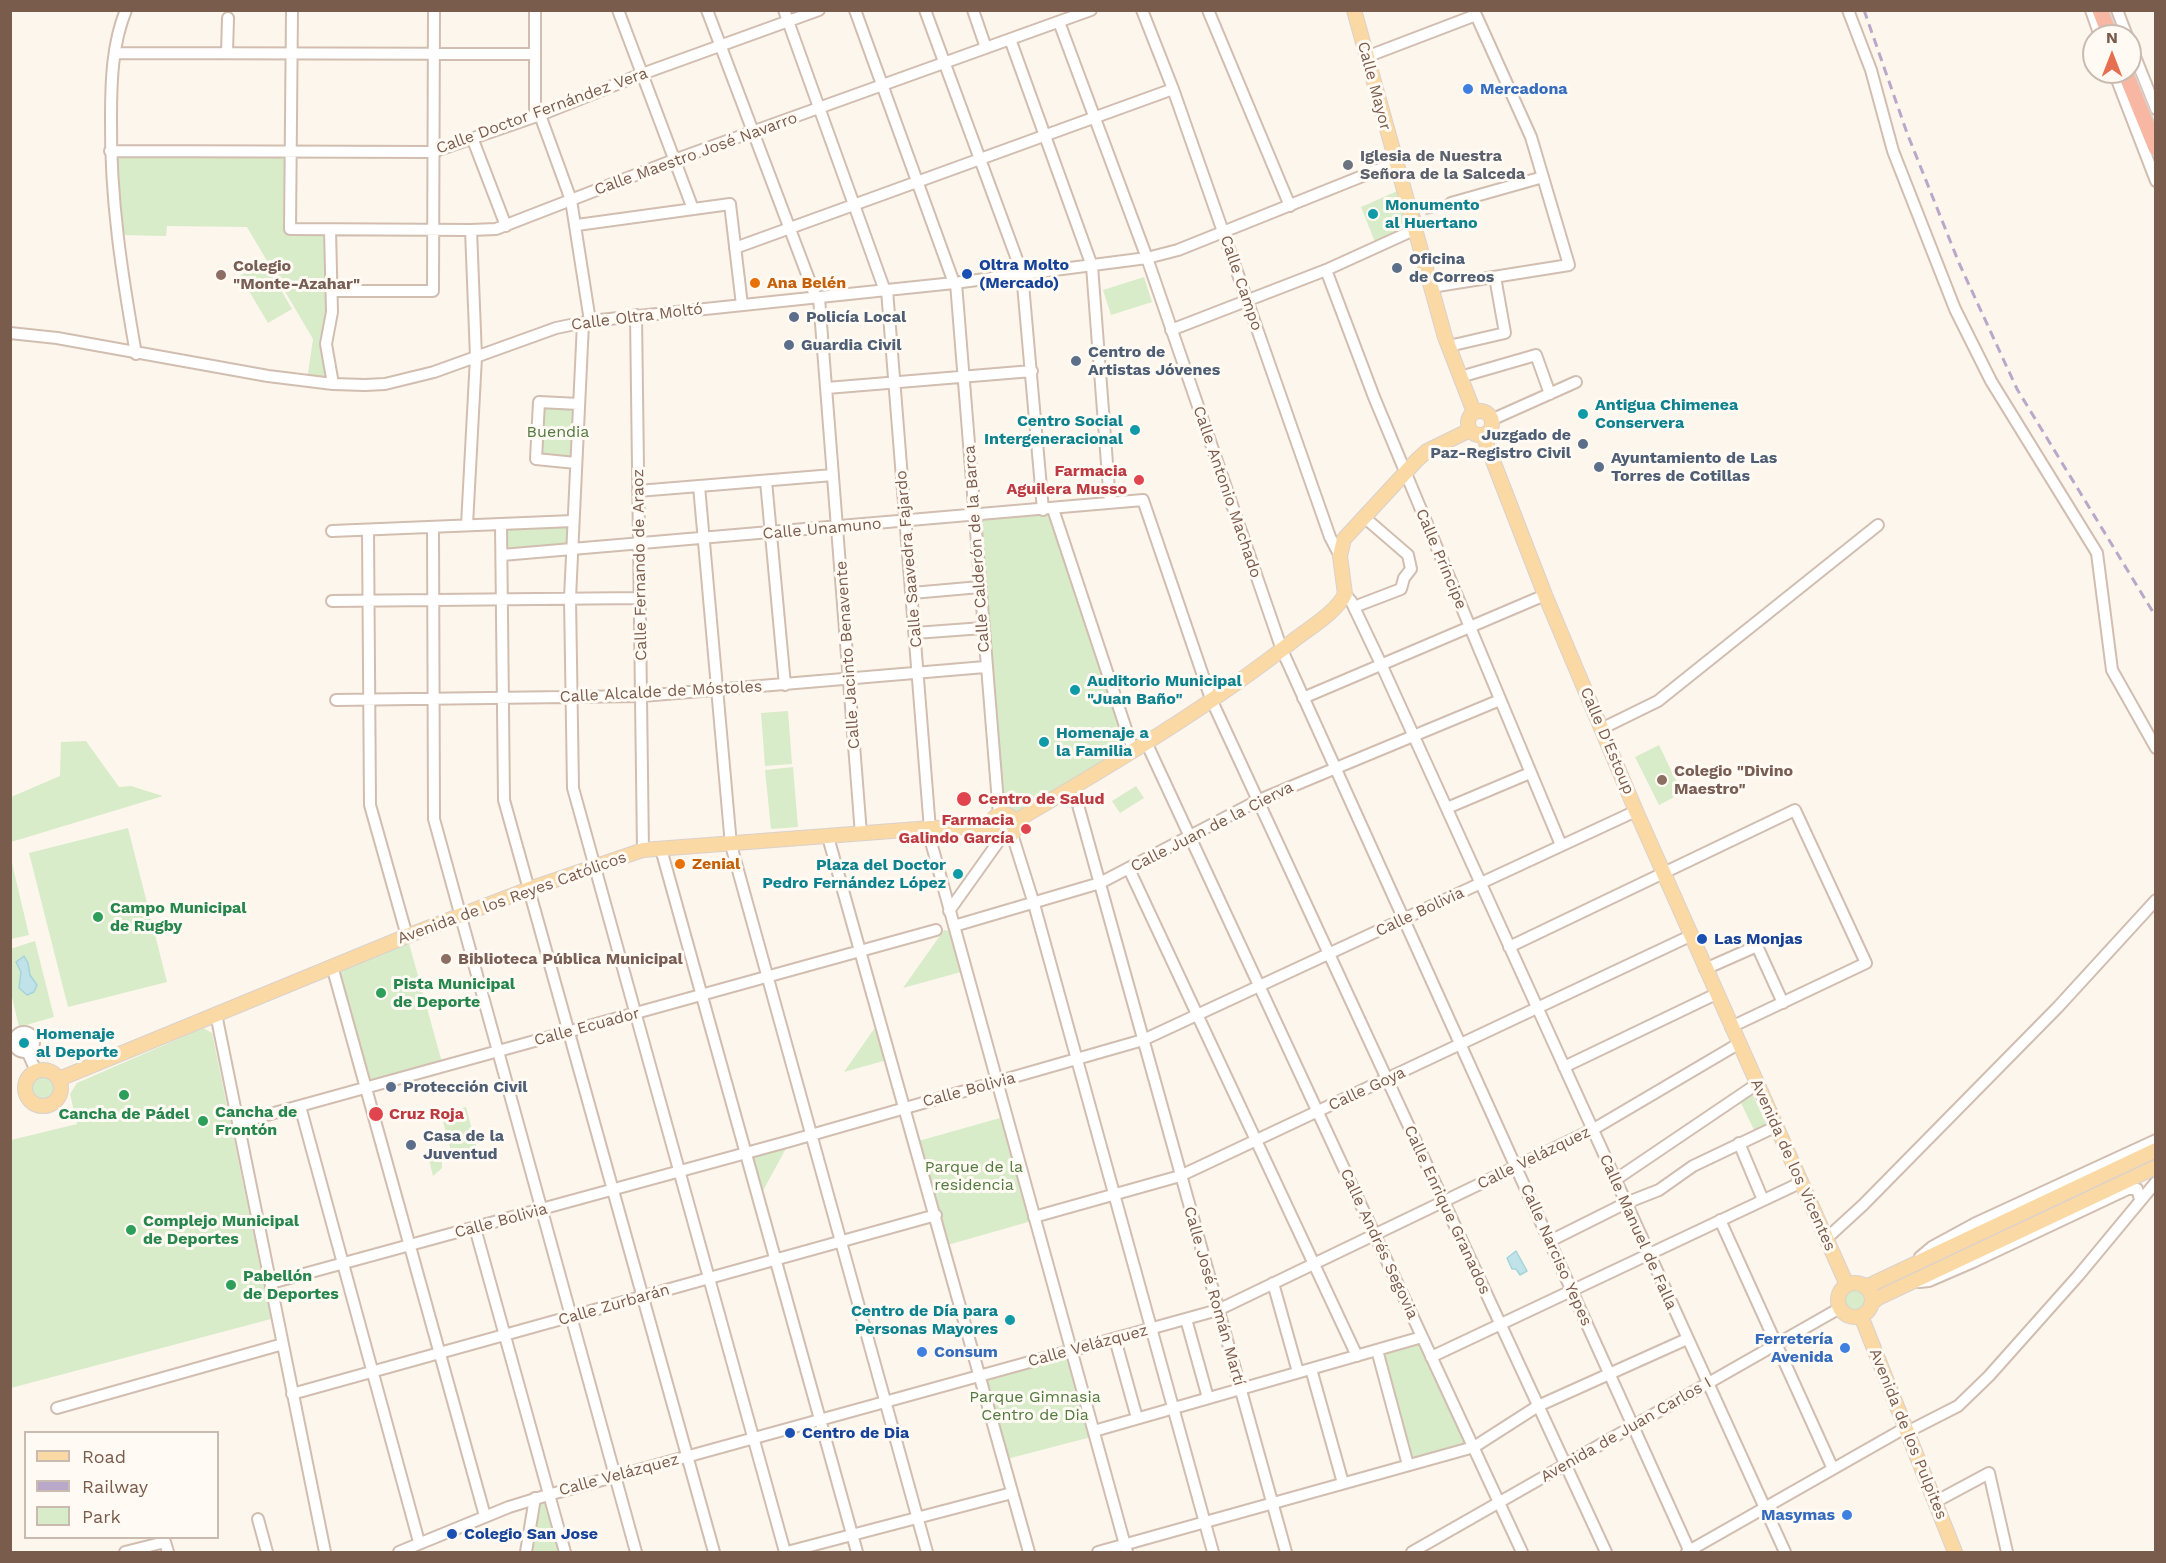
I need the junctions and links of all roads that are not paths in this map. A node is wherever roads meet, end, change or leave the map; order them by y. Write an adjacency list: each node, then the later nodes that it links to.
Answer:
1 (126, 10): 24 (street)
2 (292, 10): 26 (street)
3 (434, 10): 27 (street)
4 (535, 10): 28 (street)
5 (618, 10): 31 (street)
6 (707, 10): 22 (street, Calle Jacinto Benavente)
7 (784, 10): 19 (street, Calle Saavedra Fajardo)
8 (819, 10): 19 (street, Calle Doctor Fernández Vera)
9 (855, 10): 35 (street, Calle Calderón de la Barca)
10 (925, 10): 30 (street)
11 (973, 10): 23 (street)
12 (1058, 10): 20 (street, Calle Antonio Machado)
13 (1091, 10): 20 (street, Calle Maestro José Navarro)
14 (1142, 10): 36 (street, Calle Campo)
15 (1208, 10): 57 (street)
16 (1354, 10): 29 (main road, Calle Mayor)
17 (1848, 10): 158 (street)
18 (228, 18): 25 (street)
19 (788, 22): 22 (street, Calle Doctor Fernández Vera); 37 (street, Calle Saavedra Fajardo)
20 (1060, 22): 21 (street, Calle Maestro José Navarro); 40 (street, Calle Antonio Machado)
21 (1010, 39): 23 (street, Calle Maestro José Navarro); 42 (street)
22 (720, 46): 31 (street, Calle Doctor Fernández Vera); 41 (street, Calle Jacinto Benavente)
23 (986, 48): 30 (street, Calle Maestro José Navarro)
24 (115, 53): 25 (street); 45 (street)
25 (228, 53): 26 (street)
26 (292, 53): 27 (street); 46 (street)
27 (434, 54): 28 (street); 47 (street)
28 (535, 54): 39 (street)
29 (1366, 57): 50 (main road, Calle Mayor); 51 (street)
30 (944, 63): 35 (street, Calle Maestro José Navarro); 48 (street)
31 (642, 74): 39 (street, Calle Doctor Fernández Vera); 49 (street)
32 (2142, 74): 38 (street)
33 (2119, 84): 52 (street)
34 (2130, 84): 44 (highway)
35 (882, 86): 37 (street, Calle Maestro José Navarro); 53 (street, Calle Calderón de la Barca)
36 (1173, 89): 40 (street); 66 (street, Calle Campo)
37 (819, 109): 41 (street, Calle Maestro José Navarro); 56 (street, Calle Saavedra Fajardo)
38 (2156, 109)
39 (538, 116): 43 (street, Calle Doctor Fernández Vera); 54 (street)
40 (1094, 118): 42 (street); 68 (street, Calle Antonio Machado)
41 (753, 132): 49 (street, Calle Maestro José Navarro); 62 (street, Calle Jacinto Benavente)
42 (1044, 136): 48 (street); 69 (street)
43 (473, 140): 47 (street, Calle Doctor Fernández Vera); 60 (street)
44 (2156, 148)
45 (110, 151): 46 (street, Calle Doctor Fernández Vera); 85 (street)
46 (291, 152): 47 (street, Calle Doctor Fernández Vera); 63 (street, Calle Maestro José Navarro)
47 (433, 152): 61 (street)
48 (981, 159): 53 (street); 71 (street)
49 (674, 160): 54 (street, Calle Maestro José Navarro); 58 (street)
50 (1395, 163): 57 (street, Calle Oltra Moltó); 65 (main road, Calle Mayor)
51 (1543, 177): 55 (street); 72 (street)
52 (2156, 181)
53 (916, 182): 56 (street); 73 (street, Calle Calderón de la Barca)
54 (571, 200): 59 (street); 60 (street, Calle Maestro José Navarro)
55 (1451, 203)
56 (854, 206): 62 (street); 75 (street, Calle Saavedra Fajardo)
57 (1290, 206): 66 (street, Calle Oltra Moltó)
58 (693, 209): 59 (street); 67 (street)
59 (577, 225): 81 (street)
60 (506, 226): 64 (street, Calle Maestro José Navarro)
61 (433, 229): 63 (street, Calle Maestro José Navarro); 64 (street, Calle Maestro José Navarro); 76 (street)
62 (789, 229): 67 (street); 77 (street, Calle Jacinto Benavente)
63 (330, 230): 76 (street)
64 (471, 230): 86 (street)
65 (1414, 230): 70 (street); 74 (main road, Calle Mayor)
66 (1223, 232): 68 (street, Calle Oltra Moltó); 78 (street, Calle Campo)
67 (735, 248): 79 (street)
68 (1147, 258): 69 (street, Calle Oltra Moltó); 82 (street, Calle Antonio Machado)
69 (1092, 266): 71 (street, Calle Oltra Moltó); 106 (street)
70 (1326, 270): 78 (street); 100 (street, Calle Príncipe)
71 (1022, 273): 73 (street, Calle Oltra Moltó); 87 (street)
72 (1495, 277): 74 (street); 84 (street)
73 (955, 283): 75 (street, Calle Oltra Moltó); 88 (street, Calle Calderón de la Barca)
74 (1431, 287): 84 (main road, Calle Mayor)
75 (886, 290): 77 (street, Calle Oltra Moltó); 91 (street, Calle Saavedra Fajardo)
76 (332, 291): 92 (street)
77 (818, 298): 79 (street, Calle Oltra Moltó); 93 (street, Calle Jacinto Benavente)
78 (1247, 302): 82 (street); 124 (street, Calle Campo)
79 (742, 305): 80 (street, Calle Oltra Moltó)
80 (636, 315): 81 (street, Calle Oltra Moltó); 104 (street, Calle Fernando de Araoz)
81 (586, 322): 86 (street, Calle Oltra Moltó); 95 (street)
82 (1171, 330): 139 (street, Calle Antonio Machado)
83 (10, 333): 85 (street, Calle Oltra Moltó)
84 (1449, 346): 89 (main road, Calle Mayor)
85 (136, 354): 92 (street, Calle Oltra Moltó)
86 (476, 357): 92 (street, Calle Oltra Moltó); 113 (street)
87 (1032, 371): 88 (street); 107 (street)
88 (964, 376): 91 (street); 108 (street, Calle Calderón de la Barca)
89 (1460, 377): 94 (street); 96 (main road, Calle Mayor)
90 (1576, 382): 94 (street)
91 (896, 383): 93 (street); 111 (street, Calle Saavedra Fajardo)
92 (333, 384)
93 (827, 388): 101 (street, Calle Jacinto Benavente)
94 (1550, 394): 97 (street)
95 (579, 404): 99 (street); 99 (street)
96 (1474, 412): 97 (main road); 98 (main road)
97 (1491, 420): 98 (main road)
98 (1477, 432): 100 (main road); 128 (main road, Calle D'Estoup)
99 (576, 463): 110 (street)
100 (1405, 471): 109 (main road); 136 (street, Calle Príncipe)
101 (833, 475): 102 (street); 116 (street, Calle Jacinto Benavente)
102 (766, 481): 103 (street); 119 (street)
103 (699, 486): 104 (street); 120 (street)
104 (638, 491): 121 (street, Calle Fernando de Araoz)
105 (1143, 500): 106 (street, Calle Unamuno); 151 (street, Calle Enrique Granados)
106 (1110, 503): 107 (street, Calle Unamuno)
107 (1048, 509): 108 (street, Calle Unamuno); 159 (street)
108 (975, 516): 111 (street, Calle Unamuno); 125 (street, Calle Calderón de la Barca)
109 (1364, 517): 124 (main road); 135 (street)
110 (573, 521): 112 (street); 122 (street)
111 (906, 522): 116 (street, Calle Unamuno); 126 (street, Calle Saavedra Fajardo)
112 (501, 524): 113 (street); 123 (street)
113 (467, 525): 115 (street)
114 (1878, 525): 155 (street)
115 (433, 527): 117 (street); 132 (street)
116 (838, 527): 119 (street, Calle Unamuno); 143 (street, Calle Jacinto Benavente)
117 (368, 530): 118 (street); 134 (street)
118 (332, 531)
119 (770, 533): 120 (street, Calle Unamuno); 144 (street)
120 (703, 540): 121 (street, Calle Unamuno); 145 (street)
121 (639, 545): 122 (street, Calle Unamuno); 130 (street, Calle Fernando de Araoz)
122 (572, 550): 123 (street, Calle Unamuno); 129 (street)
123 (502, 555): 131 (street)
124 (1340, 556): 127 (main road)
125 (980, 587): 126 (street); 137 (street, Calle Calderón de la Barca)
126 (912, 593): 138 (street, Calle Saavedra Fajardo)
127 (1345, 594): 135 (street); 139 (main road)
128 (1545, 595): 136 (street); 155 (main road, Calle D'Estoup)
129 (570, 598): 130 (street); 131 (street); 149 (street)
130 (640, 598): 146 (street, Calle Fernando de Araoz)
131 (502, 599): 132 (street); 148 (street)
132 (433, 600): 134 (street); 147 (street)
133 (332, 601): 134 (street)
134 (369, 601): 153 (street)
135 (1354, 607): 140 (street)
136 (1470, 627): 140 (street); 154 (street, Calle Príncipe)
137 (982, 628): 138 (street); 141 (street, Calle Calderón de la Barca)
138 (915, 633): 142 (street, Calle Saavedra Fajardo)
139 (1282, 650): 150 (street, Calle Antonio Machado); 151 (main road)
140 (1381, 664): 150 (street); 156 (street)
141 (985, 667): 142 (street, Calle Alcalde de Móstoles); 166 (street, Calle Calderón de la Barca)
142 (919, 673): 143 (street, Calle Alcalde de Móstoles); 168 (street, Calle Saavedra Fajardo)
143 (849, 680): 144 (street, Calle Alcalde de Móstoles); 170 (street, Calle Jacinto Benavente)
144 (785, 685): 145 (street, Calle Alcalde de Móstoles)
145 (716, 690): 146 (street, Calle Alcalde de Móstoles); 173 (street)
146 (642, 696): 149 (street, Calle Alcalde de Móstoles); 176 (street, Calle Fernando de Araoz)
147 (433, 698): 148 (street, Calle Alcalde de Móstoles); 153 (street, Calle Alcalde de Móstoles); 186 (street)
148 (503, 698): 149 (street, Calle Alcalde de Móstoles); 182 (street)
149 (572, 698): 177 (street)
150 (1303, 698): 160 (street, Calle Antonio Machado)
151 (1211, 699): 157 (main road); 163 (street, Calle Enrique Granados)
152 (336, 700): 153 (street, Calle Alcalde de Móstoles)
153 (369, 700): 190 (street)
154 (1500, 700): 156 (street, Calle Juan de la Cierva); 161 (street, Calle Príncipe)
155 (1601, 729): 165 (main road, Calle D'Estoup)
156 (1414, 736): 160 (street, Calle Juan de la Cierva); 164 (street)
157 (1146, 742): 159 (main road); 171 (street, Calle Andrés Segovia)
158 (2156, 748)
159 (1133, 750): 162 (main road)
160 (1335, 768): 163 (street, Calle Juan de la Cierva); 187 (street, Calle Antonio Machado)
161 (1530, 773): 164 (street); 174 (street, Calle Príncipe)
162 (1073, 787): 169 (main road); 180 (street, Calle José Román Martí)
163 (1259, 800): 171 (street, Calle Juan de la Cierva); 194 (street, Calle Enrique Granados)
164 (1447, 808): 181 (street)
165 (1636, 811): 174 (street, Calle Bolivia); 179 (main road, Calle D'Estoup)
166 (999, 815): 167 (main road); 169 (main road)
167 (991, 827): 168 (main road, Avenida de los Reyes Católicos); 169 (main road)
168 (931, 828): 170 (main road, Avenida de los Reyes Católicos); 185 (street, Calle Saavedra Fajardo)
169 (1009, 831): 184 (street); 185 (street)
170 (861, 834): 172 (main road, Avenida de los Reyes Católicos)
171 (1188, 835): 178 (street, Calle Juan de la Cierva); 198 (street, Calle Andrés Segovia)
172 (828, 837): 173 (main road, Avenida de los Reyes Católicos); 193 (street)
173 (731, 845): 175 (main road, Avenida de los Reyes Católicos); 197 (street)
174 (1561, 846): 181 (street, Calle Bolivia)
175 (661, 849): 176 (main road, Avenida de los Reyes Católicos); 200 (street)
176 (643, 850): 177 (main road, Avenida de los Reyes Católicos)
177 (594, 866): 182 (main road, Avenida de los Reyes Católicos); 204 (street)
178 (1128, 869): 180 (street, Calle Juan de la Cierva); 205 (street)
179 (1663, 874): 191 (main road, Calle D'Estoup); 192 (street); 201 (street)
180 (1100, 883): 184 (street, Calle Juan de la Cierva); 208 (street, Calle José Román Martí)
181 (1480, 884): 187 (street, Calle Bolivia); 192 (street, Calle Manuel de Falla)
182 (530, 889): 186 (main road, Avenida de los Reyes Católicos); 207 (street)
183 (2156, 900): 257 (street)
184 (1034, 904): 188 (street, Calle Juan de la Cierva); 214 (street)
185 (949, 911): 188 (street, Calle Saavedra Fajardo)
186 (461, 916): 190 (main road, Avenida de los Reyes Católicos); 213 (street)
187 (1403, 920): 194 (street, Calle Bolivia); 210 (street, Calle Narciso Yepes)
188 (954, 926): 219 (street, Calle Saavedra Fajardo)
189 (936, 930): 193 (street, Calle Ecuador)
190 (407, 936): 195 (main road, Avenida de los Reyes Católicos)
191 (1690, 936): 196 (main road, Calle D'Estoup); 202 (street, Calle Goya)
192 (1509, 946): 202 (street, Calle Manuel de Falla)
193 (860, 951): 197 (street, Calle Ecuador); 225 (street)
194 (1328, 954): 198 (street, Calle Bolivia); 218 (street, Calle Enrique Granados)
195 (332, 966): 203 (main road, Avenida de los Reyes Católicos); 221 (street)
196 (1705, 969): 199 (main road, Calle D'Estoup); 201 (street)
197 (767, 976): 200 (street, Calle Ecuador); 230 (street)
198 (1258, 986): 205 (street, Calle Bolivia); 226 (street, Calle Andrés Segovia)
199 (1716, 994): 206 (main road, Calle D'Estoup); 215 (street)
200 (702, 995): 204 (street, Calle Ecuador); 235 (street)
201 (1783, 1003): 206 (street)
202 (1538, 1008): 210 (street, Calle Goya); 215 (street, Calle Manuel de Falla)
203 (216, 1014): 217 (main road, Avenida de los Reyes Católicos); 227 (street)
204 (636, 1014): 207 (street, Calle Ecuador); 238 (street)
205 (1196, 1016): 208 (street, Calle Bolivia); 232 (street)
206 (1731, 1027): 209 (main road, Calle D'Estoup)
207 (570, 1032): 213 (street, Calle Ecuador); 245 (street)
208 (1143, 1040): 214 (street, Calle Bolivia); 239 (street, Calle José Román Martí)
209 (1738, 1044): 220 (main road, Avenida de los Vicentes); 229 (street, Calle Velázquez)
210 (1460, 1045): 218 (street, Calle Goya); 236 (street, Calle Narciso Yepes)
211 (12, 1046): 212 (street); 212 (street)
212 (27, 1051): 216 (street)
213 (498, 1051): 221 (street, Calle Ecuador); 251 (street)
214 (1076, 1060): 219 (street, Calle Bolivia); 246 (street)
215 (1564, 1067): 229 (street, Calle Manuel de Falla)
216 (36, 1071): 217 (main road); 222 (main road)
217 (59, 1079): 222 (main road)
218 (1385, 1080): 226 (street, Calle Goya); 249 (street, Calle Enrique Granados)
219 (998, 1083): 225 (street, Calle Bolivia); 253 (street, Calle Saavedra Fajardo)
220 (1757, 1084): 228 (main road, Avenida de los Vicentes); 241 (street)
221 (365, 1088): 224 (street, Calle Ecuador); 260 (street)
222 (25, 1092): 223 (main road)
223 (10, 1099)
224 (300, 1106): 227 (street, Calle Ecuador); 263 (street)
225 (905, 1108): 230 (street, Calle Bolivia); 252 (street)
226 (1317, 1113): 232 (street, Calle Goya); 256 (street, Calle Andrés Segovia)
227 (238, 1123): 267 (street)
228 (1777, 1126): 233 (street); 242 (main road, Avenida de los Vicentes)
229 (1592, 1130): 236 (street, Calle Velázquez); 241 (street, Calle Manuel de Falla)
230 (811, 1135): 235 (street, Calle Bolivia); 259 (street)
231 (2156, 1140): 265 (street)
232 (1254, 1142): 239 (street, Calle Goya); 264 (street)
233 (1739, 1143): 247 (street); 250 (street)
234 (2156, 1150): 265 (main road)
235 (745, 1153): 238 (street, Calle Bolivia); 262 (street)
236 (1516, 1167): 249 (street, Calle Velázquez); 258 (street, Calle Narciso Yepes)
237 (2156, 1167): 265 (main road)
238 (678, 1171): 245 (street, Calle Bolivia); 266 (street)
239 (1180, 1176): 246 (street, Calle Goya); 275 (street, Calle José Román Martí)
240 (2156, 1177): 244 (street)
241 (1615, 1180): 250 (street, Calle Manuel de Falla)
242 (1802, 1182): 247 (street); 257 (main road, Avenida de los Vicentes)
243 (2156, 1182): 248 (street)
244 (2128, 1189): 248 (street); 265 (street)
245 (613, 1190): 251 (street, Calle Bolivia); 272 (street)
246 (1114, 1196): 253 (street, Calle Goya); 280 (street)
247 (1763, 1200): 254 (street)
248 (2140, 1200): 308 (street)
249 (1444, 1202): 256 (street, Calle Velázquez); 279 (street, Calle Enrique Granados)
250 (1626, 1203): 258 (street); 261 (street, Calle Manuel de Falla)
251 (540, 1210): 255 (street, Calle Bolivia); 277 (street)
252 (936, 1215): 259 (street, Calle Zurbarán); 296 (street)
253 (1034, 1217): 288 (street, Calle Saavedra Fajardo)
254 (1720, 1220): 261 (street); 286 (street)
255 (476, 1228): 260 (street, Calle Bolivia); 281 (street)
256 (1375, 1234): 264 (street, Calle Velázquez); 282 (street, Calle Andrés Segovia)
257 (1827, 1238): 269 (main road, Avenida de los Vicentes)
258 (1550, 1241): 271 (street, Calle Narciso Yepes)
259 (841, 1242): 262 (street, Calle Zurbarán); 301 (street)
260 (409, 1247): 263 (street, Calle Bolivia); 289 (street)
261 (1649, 1255): 271 (street); 284 (street, Calle Manuel de Falla)
262 (775, 1261): 266 (street, Calle Zurbarán); 306 (street)
263 (343, 1264): 267 (street, Calle Bolivia); 294 (street)
264 (1312, 1264): 268 (street, Calle Velázquez); 290 (street)
265 (1908, 1275): 270 (main road); 273 (main road)
266 (708, 1279): 272 (street, Calle Zurbarán); 310 (street)
267 (271, 1283): 285 (street)
268 (1273, 1283): 275 (street, Calle Velázquez); 293 (street)
269 (1847, 1286): 270 (main road); 274 (main road)
270 (1863, 1286): 273 (main road)
271 (1571, 1289): 279 (street); 295 (street, Calle Narciso Yepes)
272 (642, 1298): 277 (street, Calle Zurbarán); 312 (street)
273 (1871, 1304): 276 (main road)
274 (1840, 1308): 276 (main road); 286 (street, Avenida de Juan Carlos I)
275 (1218, 1310): 278 (street, Calle Velázquez); 298 (street, Calle José Román Martí)
276 (1861, 1316): 308 (main road, Avenida de los Pulpites)
277 (571, 1318): 281 (street, Calle Zurbarán); 316 (street)
278 (1186, 1319): 280 (street, Calle Velázquez); 300 (street)
279 (1500, 1323): 291 (street); 302 (street, Calle Enrique Granados)
280 (1151, 1329): 283 (street, Calle Velázquez); 304 (street)
281 (505, 1336): 289 (street, Calle Zurbarán); 319 (street)
282 (1422, 1337): 287 (street); 291 (street, Calle Andrés Segovia)
283 (1115, 1339): 288 (street, Calle Velázquez); 305 (street)
284 (1687, 1339): 295 (street); 297 (street, Calle Manuel de Falla)
285 (283, 1344): 299 (street); 303 (street)
286 (1777, 1345): 297 (street, Avenida de Juan Carlos I); 315 (street)
287 (1377, 1350): 290 (street); 313 (street)
288 (1071, 1351): 296 (street, Calle Velázquez); 309 (street, Calle Saavedra Fajardo)
289 (440, 1354): 294 (street, Calle Zurbarán); 325 (street)
290 (1357, 1356): 292 (street)
291 (1431, 1357): 311 (street, Calle Andrés Segovia)
292 (1311, 1369): 293 (street); 317 (street)
293 (1298, 1372): 298 (street)
294 (373, 1373): 299 (street, Calle Zurbarán); 330 (street)
295 (1610, 1373): 302 (street); 307 (street, Calle Narciso Yepes)
296 (981, 1376): 301 (street, Calle Velázquez); 318 (street)
297 (1706, 1383): 307 (street, Avenida de Juan Carlos I); 324 (street, Calle Manuel de Falla)
298 (1240, 1389): 300 (street); 321 (street, Calle José Román Martí)
299 (292, 1394): 335 (street)
300 (1208, 1398): 304 (street)
301 (886, 1402): 306 (street, Calle Velázquez); 326 (street)
302 (1538, 1406): 311 (street); 314 (street, Calle Enrique Granados)
303 (57, 1408)
304 (1174, 1408): 305 (street); 328 (street)
305 (1137, 1418): 309 (street)
306 (820, 1421): 310 (street, Calle Velázquez); 329 (street)
307 (1634, 1427): 314 (street, Avenida de Juan Carlos I); 351 (street, Calle Narciso Yepes)
308 (1906, 1430): 315 (street); 322 (main road, Avenida de los Pulpites)
309 (1094, 1431): 332 (street, Calle Saavedra Fajardo)
310 (753, 1440): 312 (street, Calle Velázquez); 341 (street)
311 (1474, 1447): 313 (street); 323 (street, Calle Andrés Segovia)
312 (687, 1457): 316 (street, Calle Velázquez); 340 (street)
313 (1408, 1465): 317 (street)
314 (1566, 1466): 323 (street, Avenida de Juan Carlos I); 350 (street, Calle Enrique Granados)
315 (1833, 1469): 324 (street)
316 (615, 1477): 319 (street, Calle Velázquez); 339 (street)
317 (1343, 1483): 321 (street)
318 (1012, 1493): 326 (street); 344 (street)
319 (548, 1495): 320 (street, Calle Velázquez); 338 (street)
320 (535, 1498): 325 (street, Calle Velázquez); 337 (street)
321 (1272, 1502): 328 (street); 347 (street, Calle José Román Martí)
322 (1935, 1502): 353 (main road, Avenida de los Pulpites); 354 (street)
323 (1499, 1503): 348 (street, Avenida de Juan Carlos I); 349 (street, Calle Andrés Segovia)
324 (1765, 1508): 351 (street); 352 (street, Calle Manuel de Falla)
325 (485, 1516): 330 (street, Calle Velázquez)
326 (917, 1517): 329 (street); 343 (street)
327 (258, 1519): 334 (street)
328 (1205, 1522): 332 (street); 346 (street)
329 (852, 1535): 341 (street); 342 (street)
330 (419, 1542): 336 (street, Calle Velázquez)
331 (167, 1547): 333 (street)
332 (1126, 1549): 345 (street)
333 (125, 1552)
334 (267, 1552)
335 (325, 1552)
336 (399, 1552)
337 (526, 1552)
338 (565, 1552)
339 (636, 1552)
340 (714, 1552)
341 (786, 1552)
342 (857, 1552)
343 (927, 1552)
344 (1029, 1552)
345 (1098, 1552)
346 (1213, 1552)
347 (1286, 1552)
348 (1412, 1552)
349 (1521, 1552)
350 (1606, 1552)
351 (1689, 1552)
352 (1785, 1552)
353 (1955, 1552)
354 (2007, 1552)

